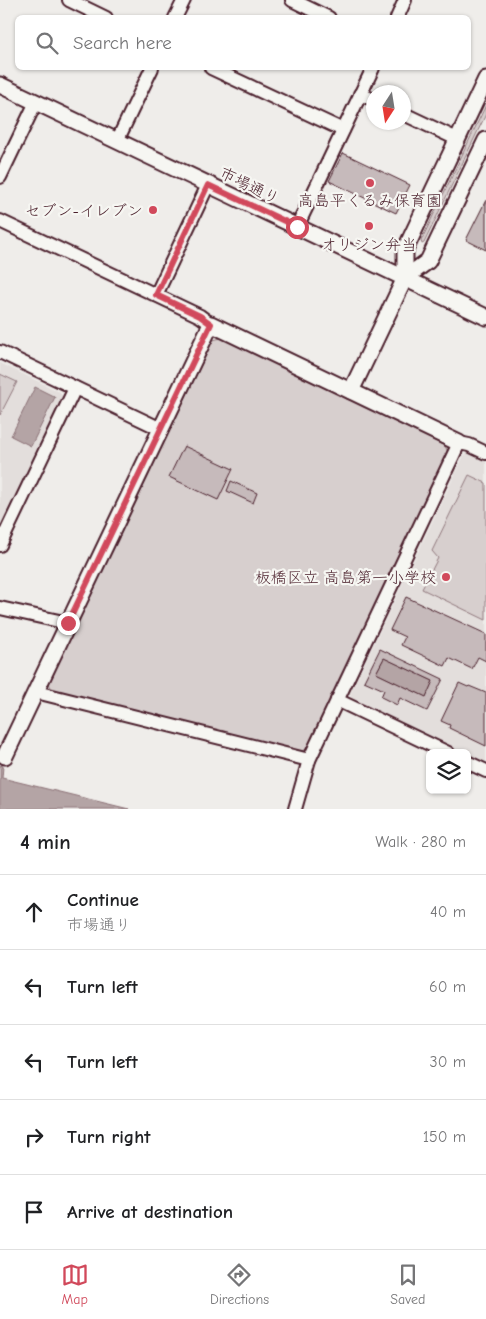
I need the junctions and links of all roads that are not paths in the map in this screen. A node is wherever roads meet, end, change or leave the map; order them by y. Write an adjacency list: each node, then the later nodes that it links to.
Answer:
1 (69, 0): 5 (street)
2 (184, 0): 6 (street)
3 (292, 0): 7 (street)
4 (405, 0): 8 (street)
5 (100, 15)
6 (177, 15)
7 (323, 15)
8 (398, 15)
9 (151, 70): 20 (street)
10 (215, 70): 18 (street)
11 (372, 70): 14 (street)
12 (486, 79): 19 (street)
13 (0, 85): 16 (street, 市場通り)
14 (360, 94): 15 (street); 18 (street)
15 (366, 97)
16 (36, 102): 20 (street, 市場通り); 22 (street)
17 (411, 117): 19 (street)
18 (343, 130): 25 (street)
19 (457, 139): 26 (street)
20 (117, 141): 23 (street, 市場通り)
21 (484, 148): 26 (street)
22 (0, 177)
23 (208, 185): 25 (street, 市場通り); 27 (street)
24 (0, 221): 27 (street)
25 (297, 227): 26 (street, 市場通り)
26 (405, 278): 28 (street, 市場通り); 32 (street)
27 (156, 295): 29 (street)
28 (486, 317)
29 (211, 324): 32 (street); 33 (street)
30 (0, 352): 31 (street)
31 (75, 388): 33 (street); 36 (street)
32 (351, 391): 34 (street)
33 (161, 429): 38 (street)
34 (460, 442): 35 (street); 40 (street)
35 (486, 453)
36 (0, 545)
37 (0, 608): 38 (street)
38 (68, 623): 39 (street)
39 (36, 692): 42 (street); 43 (street)
40 (337, 700): 41 (street); 43 (street)
41 (440, 749)
42 (2, 755)
43 (309, 760): 46 (street)
44 (471, 764): 45 (street)
45 (486, 771)
46 (294, 809)

